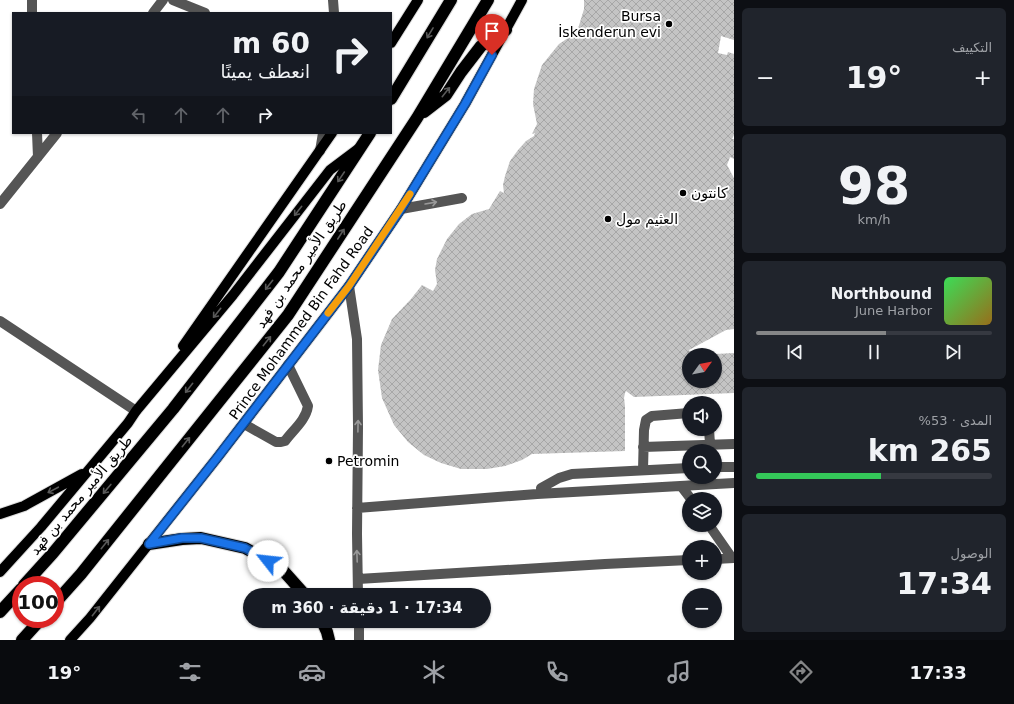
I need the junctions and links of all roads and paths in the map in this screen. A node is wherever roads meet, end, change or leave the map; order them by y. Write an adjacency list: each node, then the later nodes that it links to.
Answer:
1 (32, 0): 9 (street)
2 (163, 0): 10 (street)
3 (173, 0): 11 (street)
4 (333, 0): 12 (street)
5 (418, 0): 14 (main road)
6 (451, 0): 15 (highway, one-way to 15)
7 (488, 0): 16 (highway, طريق الأمير محمد بن فهد)
8 (522, 0): 13 (main road, Prince Mohammed Bin Fahd Road)
9 (32, 12)
10 (154, 12)
11 (203, 12)
12 (334, 12)
13 (506, 30): 16 (highway, one-way to 13); 27 (main road, Prince Mohammed Bin Fahd Road)
14 (392, 41)
15 (392, 97)
16 (417, 118): 61 (highway, طريق الأمير محمد بن فهد, one-way to 16)
17 (37, 134): 24 (street)
18 (56, 134): 24 (street)
19 (323, 134): 23 (street)
20 (331, 134): 23 (main road)
21 (369, 134): 22 (highway, طريق الأمير محمد بن فهد)
22 (364, 144): 31 (main road, one-way to 31); 57 (highway, طريق الأمير محمد بن فهد, one-way to 57)
23 (319, 152): 31 (main road)
24 (38, 157): 26 (street)
25 (462, 198): 27 (street, one-way to 25)
26 (0, 204)
27 (401, 209): 28 (main road, Prince Mohammed Bin Fahd Road)
28 (349, 286): 30 (main road, Prince Mohammed Bin Fahd Road); 49 (street, one-way to 28)
29 (0, 321): 31 (street)
30 (288, 365): 33 (main road, Prince Mohammed Bin Fahd Road); 33 (street)
31 (136, 411): 44 (main road)
32 (682, 414): 39 (street)
33 (244, 424): 52 (main road, Prince Mohammed Bin Fahd Road)
34 (709, 436): 35 (street)
35 (710, 444)
36 (722, 444): 37 (street)
37 (734, 444)
38 (682, 445): 39 (street)
39 (643, 447): 43 (street)
40 (722, 467): 41 (street)
41 (734, 467)
42 (682, 468): 43 (street)
43 (643, 470): 47 (street)
44 (87, 472): 50 (main road, one-way to 50); 56 (main road)
45 (734, 483): 46 (street)
46 (682, 486): 48 (street); 49 (street)
47 (541, 488)
48 (686, 492)
49 (357, 508): 58 (street, one-way to 49)
50 (0, 514)
51 (714, 532): 53 (street)
52 (149, 544): 59 (highway); 68 (main road, Prince Mohammed Bin Fahd Road, one-way to 52)
53 (733, 558): 54 (street)
54 (722, 559)
55 (682, 560): 58 (street)
56 (0, 572)
57 (32, 576)
58 (358, 578): 60 (street)
59 (299, 588)
60 (358, 588)
61 (64, 593)
62 (12, 599): 63 (highway)
63 (0, 612)
64 (33, 628): 67 (highway)
65 (326, 628): 69 (highway)
66 (359, 628): 70 (street)
67 (22, 640)
68 (70, 640)
69 (329, 640)
70 (359, 640)

